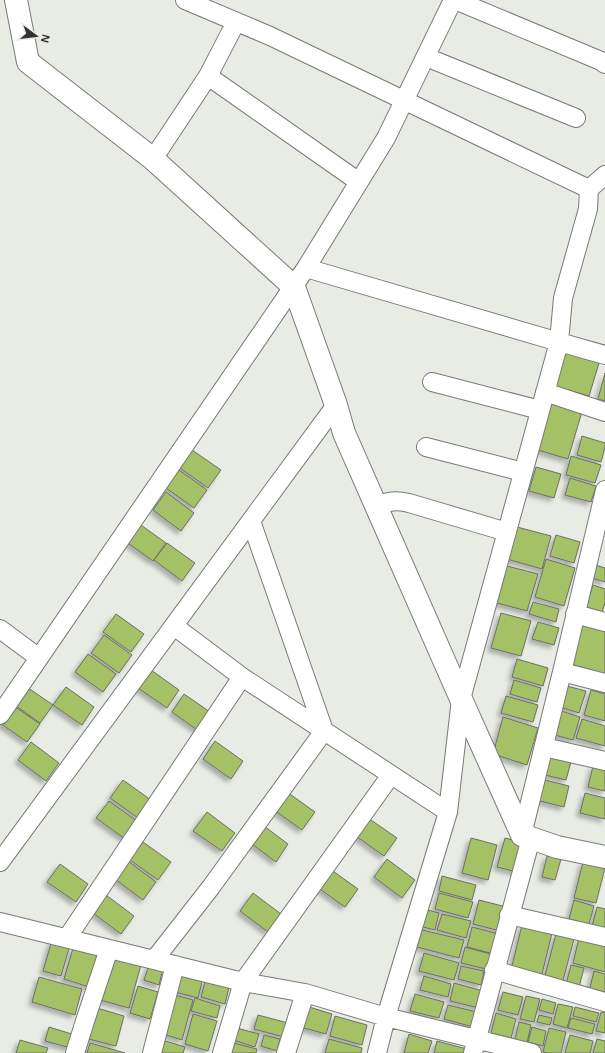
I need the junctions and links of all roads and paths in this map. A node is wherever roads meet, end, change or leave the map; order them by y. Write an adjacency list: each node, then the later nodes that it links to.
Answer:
1 (16, 0): 10 (street)
2 (185, 0): 4 (street)
3 (454, 0): 5 (street); 6 (street)
4 (236, 22): 7 (street); 8 (street)
5 (426, 57): 8 (street); 9 (street)
6 (605, 64)
7 (208, 76): 10 (street); 12 (street)
8 (405, 101): 12 (street); 13 (street)
9 (576, 118)
10 (153, 159): 15 (street)
11 (605, 175): 13 (street)
12 (359, 182): 14 (street)
13 (590, 189): 16 (street)
14 (306, 268): 15 (street); 16 (street)
15 (294, 286): 20 (street); 34 (street)
16 (559, 342): 17 (street); 19 (street)
17 (605, 355)
18 (432, 382): 21 (street)
19 (545, 392): 21 (street); 22 (street)
20 (336, 404): 26 (street); 27 (street)
21 (540, 410): 24 (street)
22 (605, 412)
23 (426, 446): 24 (street)
24 (523, 472): 28 (street)
25 (605, 490): 29 (street)
26 (376, 506): 28 (street); 38 (street)
27 (250, 521): 32 (street); 40 (street)
28 (507, 532): 38 (street)
29 (597, 556): 30 (street)
30 (576, 614): 31 (street); 35 (street)
31 (605, 622)
32 (174, 626): 36 (street); 47 (street)
33 (0, 629): 34 (street)
34 (39, 658): 39 (street)
35 (562, 672): 37 (street); 41 (street)
36 (242, 677): 40 (street); 51 (street)
37 (605, 683)
38 (461, 699): 44 (street); 45 (street)
39 (0, 715)
40 (324, 731): 43 (street); 53 (street)
41 (544, 747): 42 (street); 45 (street)
42 (605, 761)
43 (391, 775): 44 (street); 56 (street)
44 (448, 812): 59 (street)
45 (526, 836): 46 (street); 48 (street)
46 (605, 857)
47 (0, 862)
48 (510, 915): 50 (street); 55 (street)
49 (0, 922): 51 (street)
50 (605, 936)
51 (67, 938): 52 (street)
52 (109, 949): 53 (street); 61 (street)
53 (154, 960): 54 (street)
54 (175, 965): 56 (street); 62 (street)
55 (494, 970): 58 (street); 60 (street)
56 (243, 982): 57 (street); 63 (street)
57 (305, 993): 59 (street); 64 (street)
58 (605, 1002)
59 (386, 1017): 60 (street); 65 (street)
60 (474, 1046): 66 (street)
61 (75, 1053)
62 (152, 1053)
63 (222, 1053)
64 (286, 1053)
65 (377, 1053)
66 (532, 1053)

